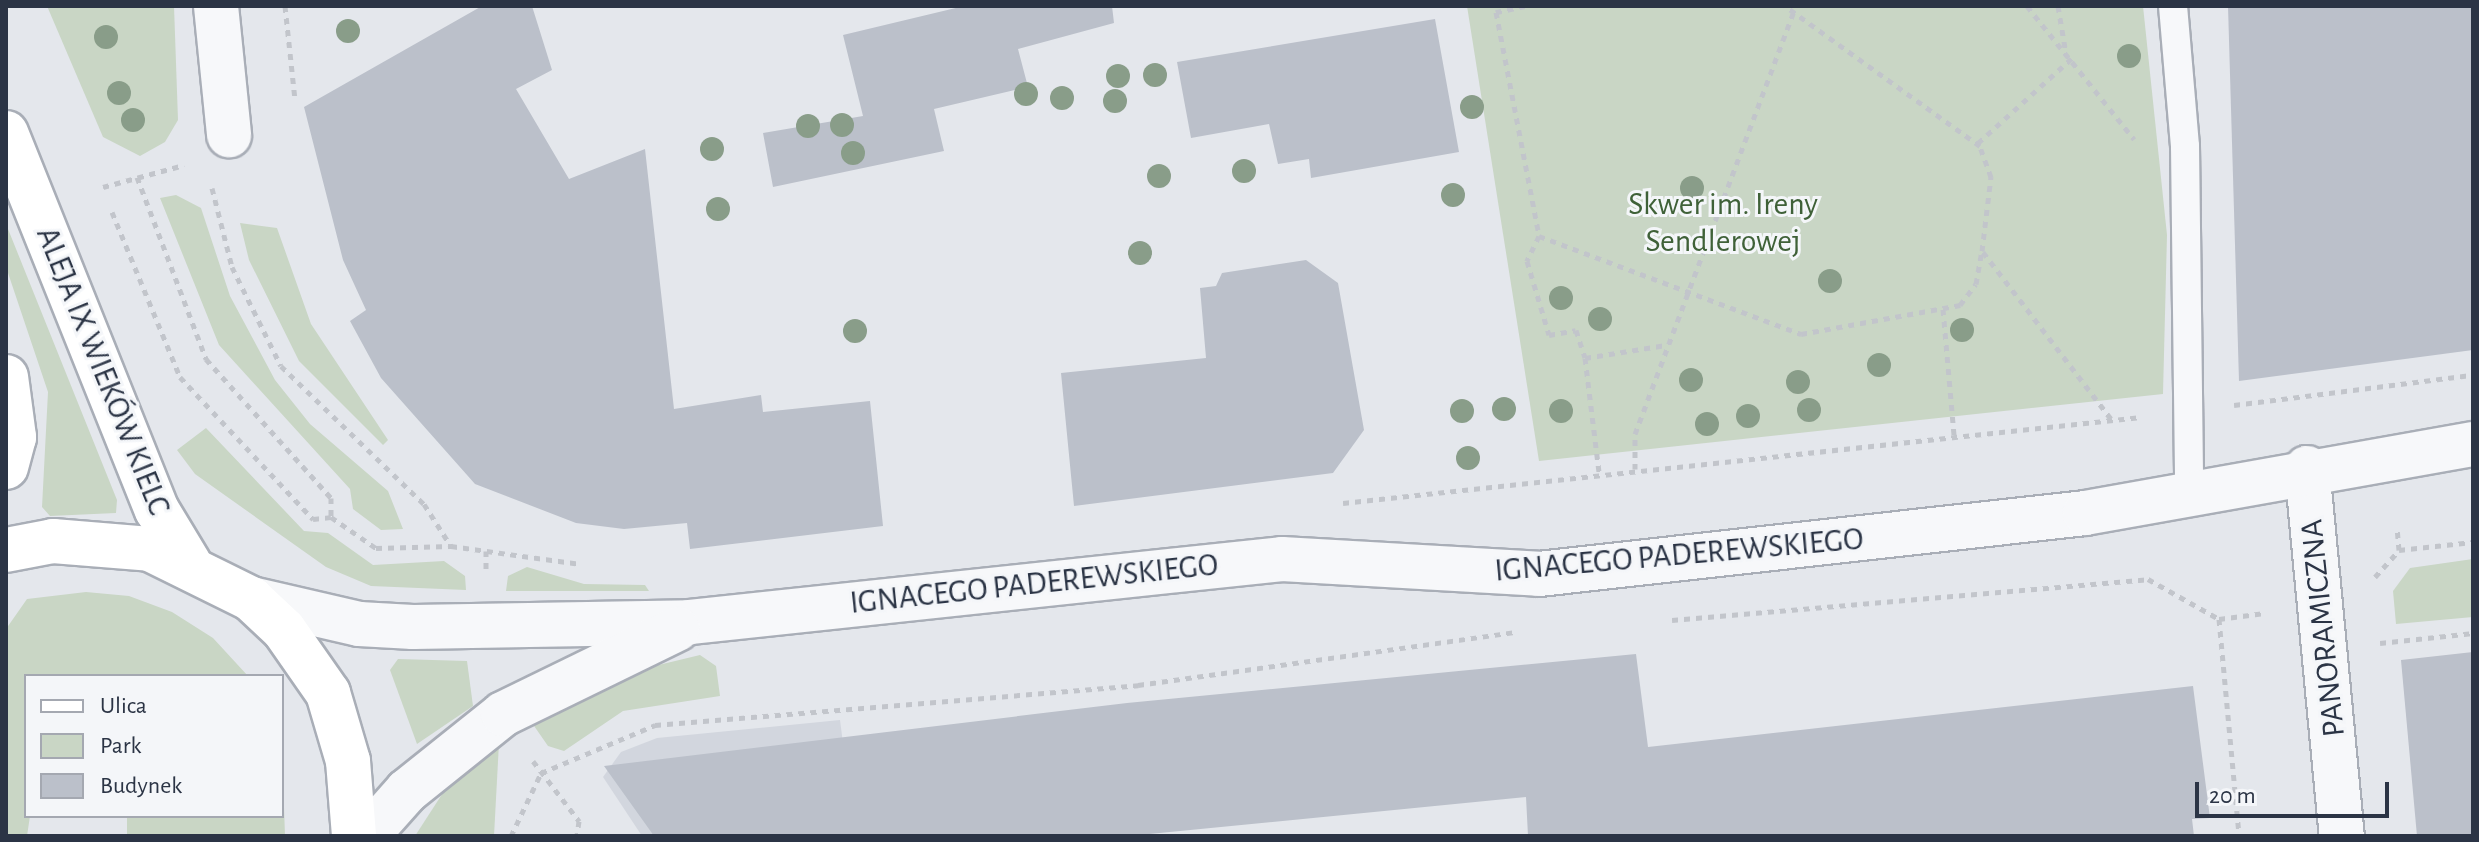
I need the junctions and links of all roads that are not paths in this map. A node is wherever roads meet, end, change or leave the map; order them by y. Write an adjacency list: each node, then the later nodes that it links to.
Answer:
1 (216, 6): 4 (street)
2 (2173, 6): 9 (lane)
3 (6, 133): 11 (main road, ALEJA IX WIEKÓW KIELC)
4 (229, 135)
5 (6, 377): 7 (main road)
6 (2473, 444): 8 (street, IGNACEGO PADEREWSKIEGO)
7 (6, 467)
8 (2307, 468): 9 (street, IGNACEGO PADEREWSKIEGO); 16 (street, PANORAMICZNA)
9 (2189, 491): 13 (street, IGNACEGO PADEREWSKIEGO)
10 (6, 550): 11 (main road)
11 (189, 563): 12 (main road)
12 (251, 599): 13 (street, IGNACEGO PADEREWSKIEGO); 14 (main road)
13 (690, 622): 15 (street, IGNACEGO PADEREWSKIEGO)
14 (354, 836)
15 (367, 836)
16 (2342, 836)

